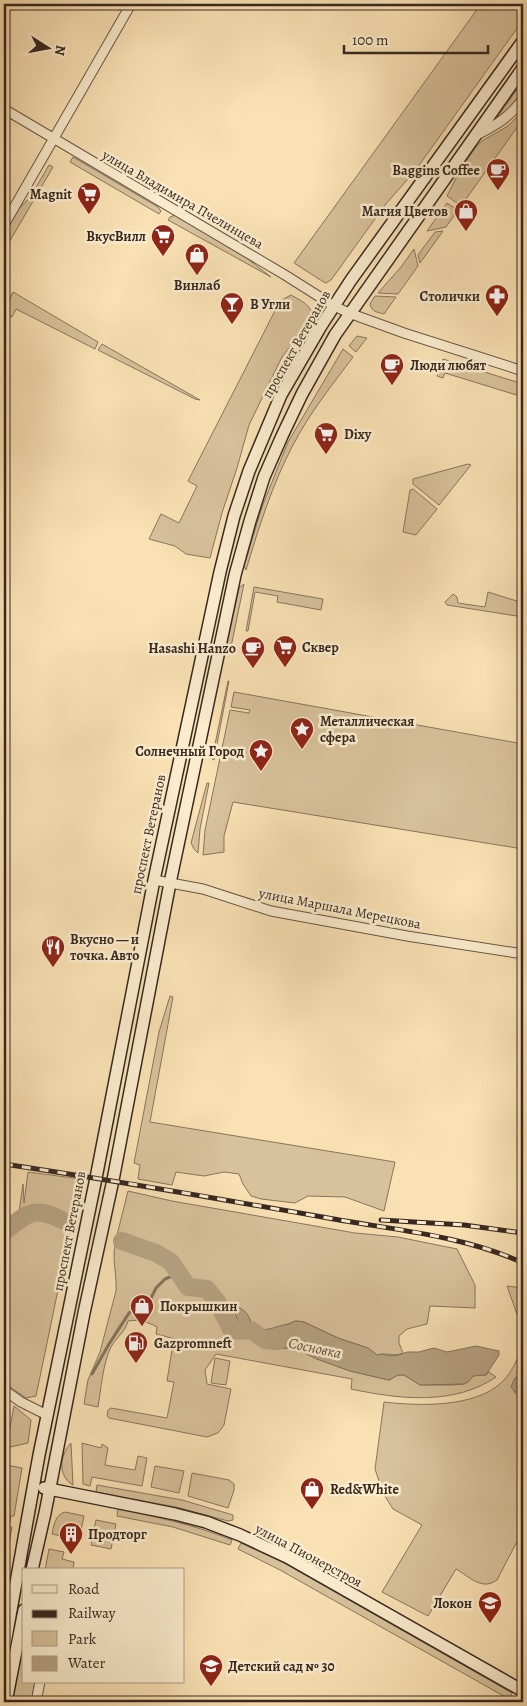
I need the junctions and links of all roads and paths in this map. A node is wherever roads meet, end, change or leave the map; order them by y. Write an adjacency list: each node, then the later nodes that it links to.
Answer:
1 (131, 4): 7 (street)
2 (523, 41): 9 (main road, проспект Ветеранов)
3 (523, 68): 6 (main road)
4 (523, 98): 6 (street)
5 (4, 110): 7 (street, улица Владимира Пчелинцева)
6 (475, 136): 10 (main road)
7 (54, 139): 8 (street); 9 (street, улица Владимира Пчелинцева)
8 (4, 224)
9 (334, 306): 10 (street, улица Владимира Пчелинцева); 12 (main road, проспект Ветеранов)
10 (349, 313): 11 (street, улица Владимира Пчелинцева); 13 (main road)
11 (523, 371)
12 (154, 880): 13 (street, улица Маршала Мерецкова); 16 (main road, проспект Ветеранов)
13 (170, 883): 14 (street, улица Маршала Мерецкова); 18 (main road)
14 (523, 954)
15 (4, 1390): 16 (street)
16 (47, 1415): 17 (main road, проспект Ветеранов)
17 (33, 1486): 18 (main road, улица Пионерстроя); 21 (main road, проспект Ветеранов)
18 (50, 1489): 19 (main road); 23 (main road, улица Пионерстроя)
19 (32, 1568)
20 (22, 1620): 24 (main road)
21 (4, 1648)
22 (40, 1684): 25 (street)
23 (523, 1692)
24 (6, 1702)
25 (36, 1702)

